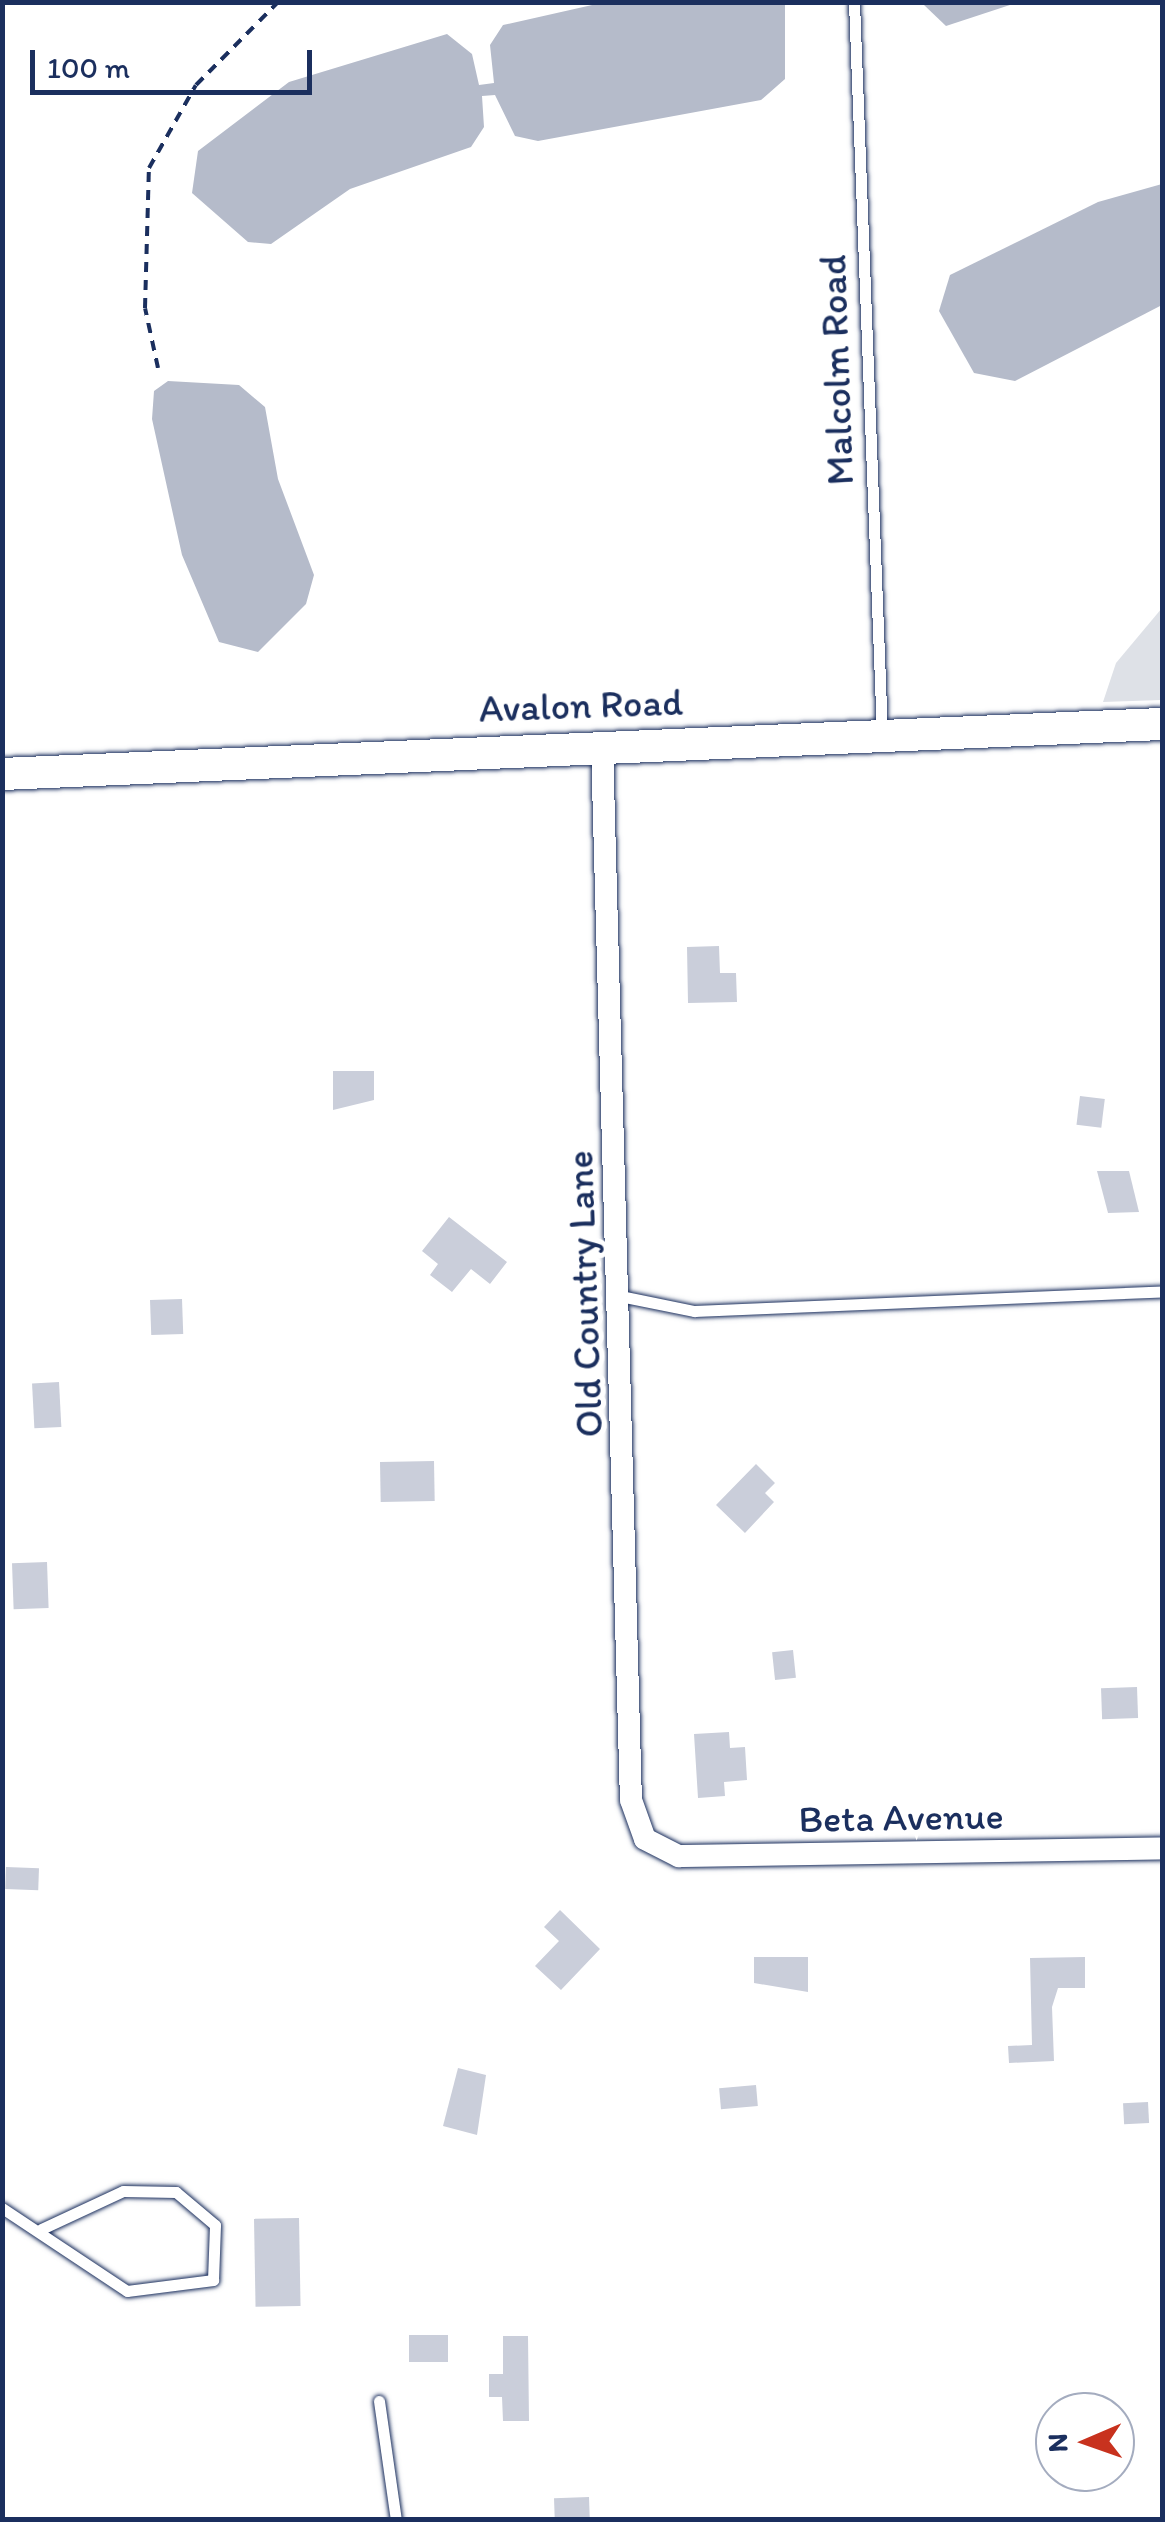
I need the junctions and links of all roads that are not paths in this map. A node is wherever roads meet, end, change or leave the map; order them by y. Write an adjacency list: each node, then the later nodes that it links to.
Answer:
1 (854, 2): 3 (lane, Malcolm Road)
2 (1162, 724): 3 (main road, Avalon Road)
3 (882, 735): 4 (main road, Avalon Road)
4 (602, 745): 5 (main road, Avalon Road); 7 (street, Old Country Lane)
5 (2, 774)
6 (1162, 1291): 7 (lane)
7 (620, 1296): 8 (street, Old Country Lane)
8 (645, 1839): 9 (street, Beta Avenue)
9 (1162, 1848)
10 (2, 2208): 11 (lane)
11 (41, 2228): 11 (lane)
12 (379, 2401): 13 (lane)
13 (396, 2520)

